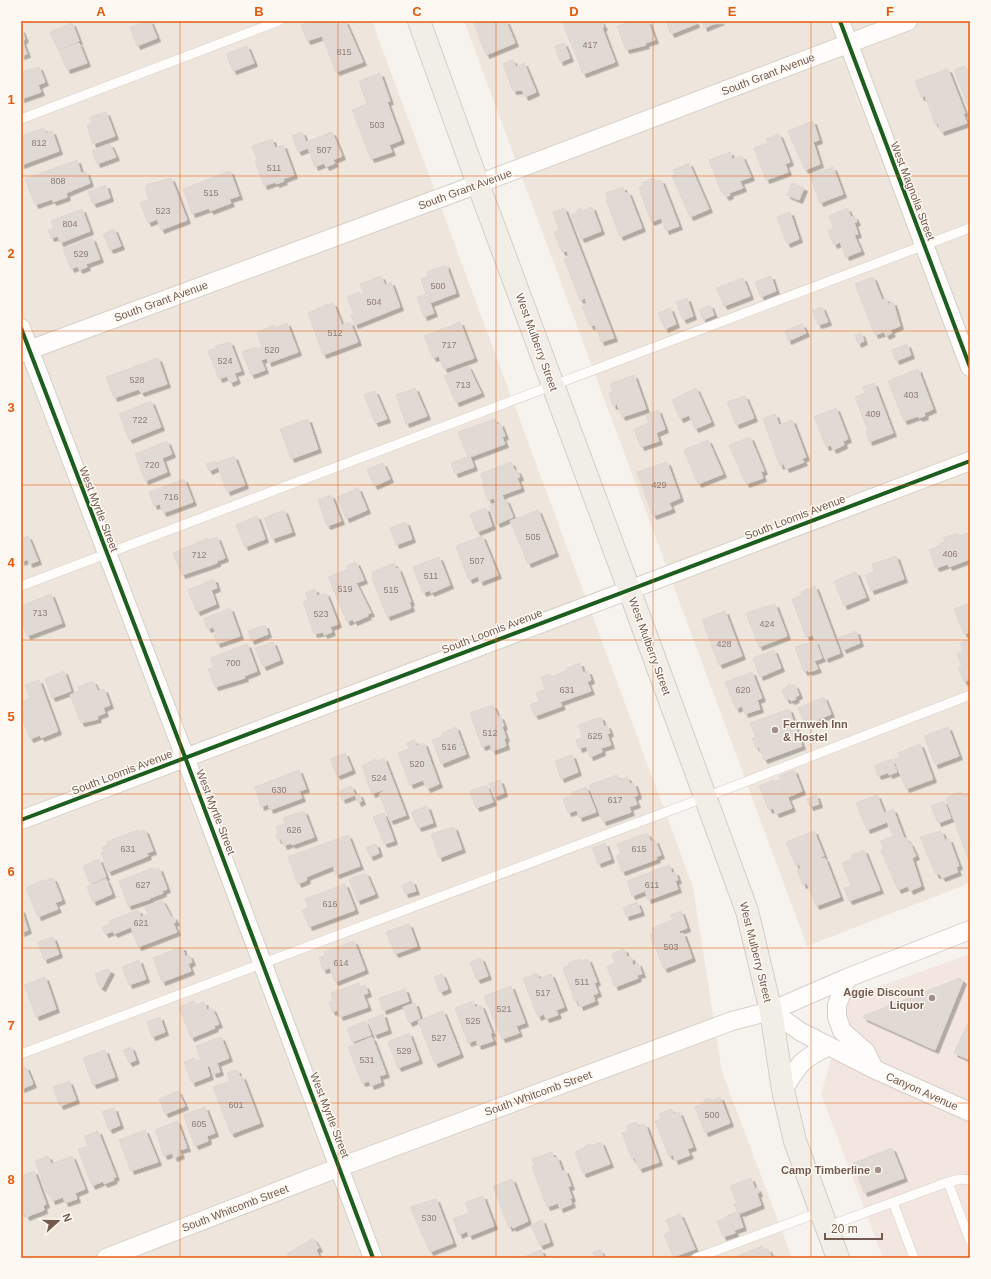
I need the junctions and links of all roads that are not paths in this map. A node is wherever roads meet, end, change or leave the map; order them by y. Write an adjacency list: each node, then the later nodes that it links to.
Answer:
1 (278, 21): 6 (lane)
2 (419, 21): 7 (main road, West Mulberry Street)
3 (840, 21): 5 (street, West Magnolia Street)
4 (908, 21): 5 (street, South Grant Avenue)
5 (848, 44): 7 (street, South Grant Avenue); 9 (street, West Magnolia Street)
6 (21, 119)
7 (478, 184): 11 (street, South Grant Avenue); 13 (main road, West Mulberry Street)
8 (970, 228): 9 (lane)
9 (924, 245): 12 (street, West Magnolia Street); 13 (lane)
10 (21, 328): 11 (street, West Myrtle Street)
11 (25, 351): 15 (street, West Myrtle Street)
12 (970, 367)
13 (553, 387): 15 (lane); 17 (main road, West Mulberry Street)
14 (970, 461): 17 (street, South Loomis Avenue)
15 (107, 554): 16 (lane); 19 (street, West Myrtle Street)
16 (21, 586)
17 (629, 589): 19 (street, South Loomis Avenue); 20 (main road, West Mulberry Street)
18 (970, 694): 20 (lane)
19 (185, 757): 21 (street, South Loomis Avenue); 23 (street, West Myrtle Street)
20 (706, 797): 23 (lane); 25 (main road, West Mulberry Street)
21 (21, 820)
22 (970, 930): 24 (street, South Whitcomb Street)
23 (263, 963): 27 (lane); 31 (street, West Myrtle Street)
24 (847, 978): 25 (street, South Whitcomb Street); 28 (street, Canyon Avenue)
25 (771, 1010): 26 (street, Canyon Avenue); 29 (main road, West Mulberry Street); 31 (street, South Whitcomb Street)
26 (829, 1046): 28 (street, Canyon Avenue); 29 (street)
27 (21, 1054)
28 (874, 1069): 30 (street, Canyon Avenue)
29 (784, 1090): 35 (main road, West Mulberry Street)
30 (970, 1112)
31 (340, 1167): 37 (street, South Whitcomb Street); 38 (street, West Myrtle Street)
32 (970, 1180): 33 (lane)
33 (948, 1182): 34 (lane); 36 (lane)
34 (893, 1202): 35 (lane); 41 (lane)
35 (823, 1219): 39 (lane); 40 (main road, West Mulberry Street)
36 (970, 1241)
37 (106, 1258)
38 (373, 1258)
39 (696, 1258)
40 (838, 1258)
41 (914, 1258)

